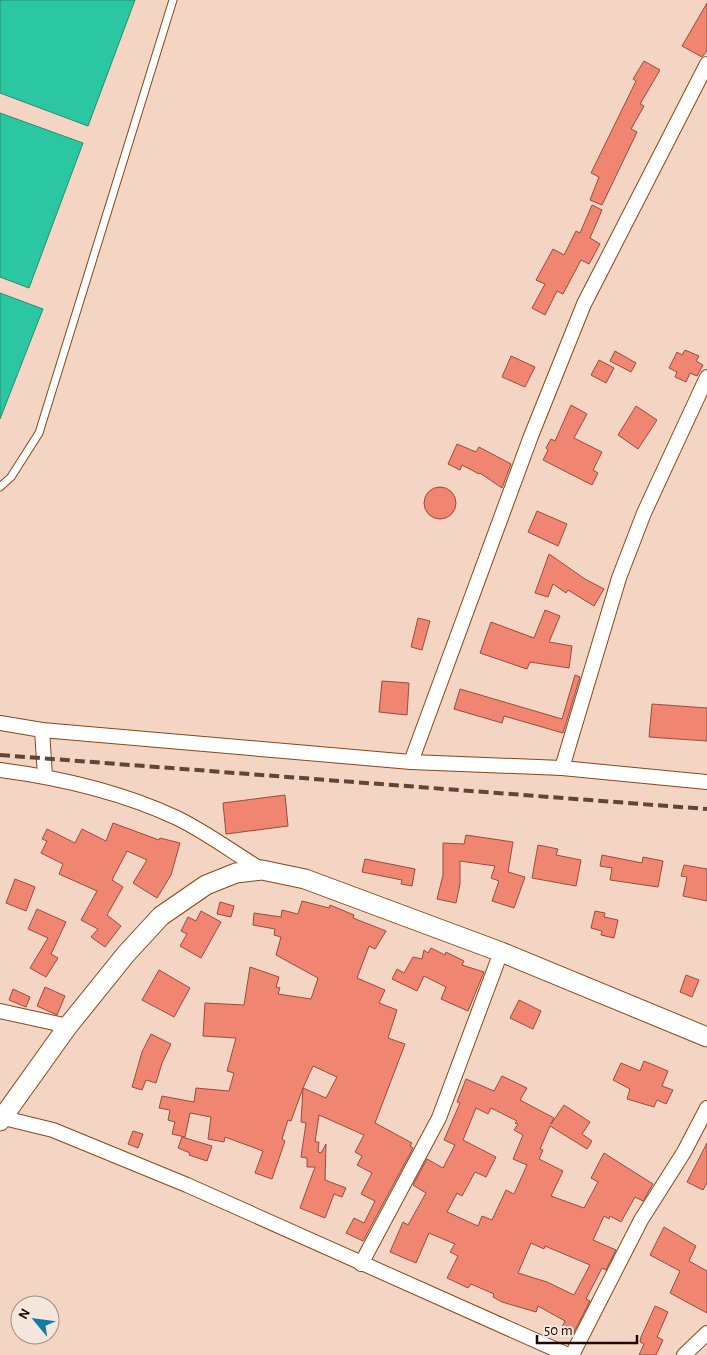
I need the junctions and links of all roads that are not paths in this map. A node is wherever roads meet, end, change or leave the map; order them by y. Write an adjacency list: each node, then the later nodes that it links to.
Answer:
1 (173, 0): 4 (lane)
2 (707, 64): 7 (street)
3 (707, 377): 8 (street)
4 (0, 487)
5 (0, 723): 6 (street)
6 (42, 730): 7 (street); 10 (street)
7 (411, 762): 8 (street)
8 (562, 768): 11 (street)
9 (0, 770): 10 (street)
10 (45, 776): 12 (street)
11 (707, 782)
12 (262, 870): 13 (street); 15 (street)
13 (501, 952): 16 (street); 19 (street)
14 (0, 1011): 15 (street)
15 (68, 1026): 18 (street)
16 (707, 1037)
17 (707, 1108): 22 (street)
18 (1, 1118): 19 (street)
19 (361, 1264): 21 (street)
20 (707, 1333): 23 (street)
21 (568, 1355)
22 (572, 1355)
23 (684, 1355)

